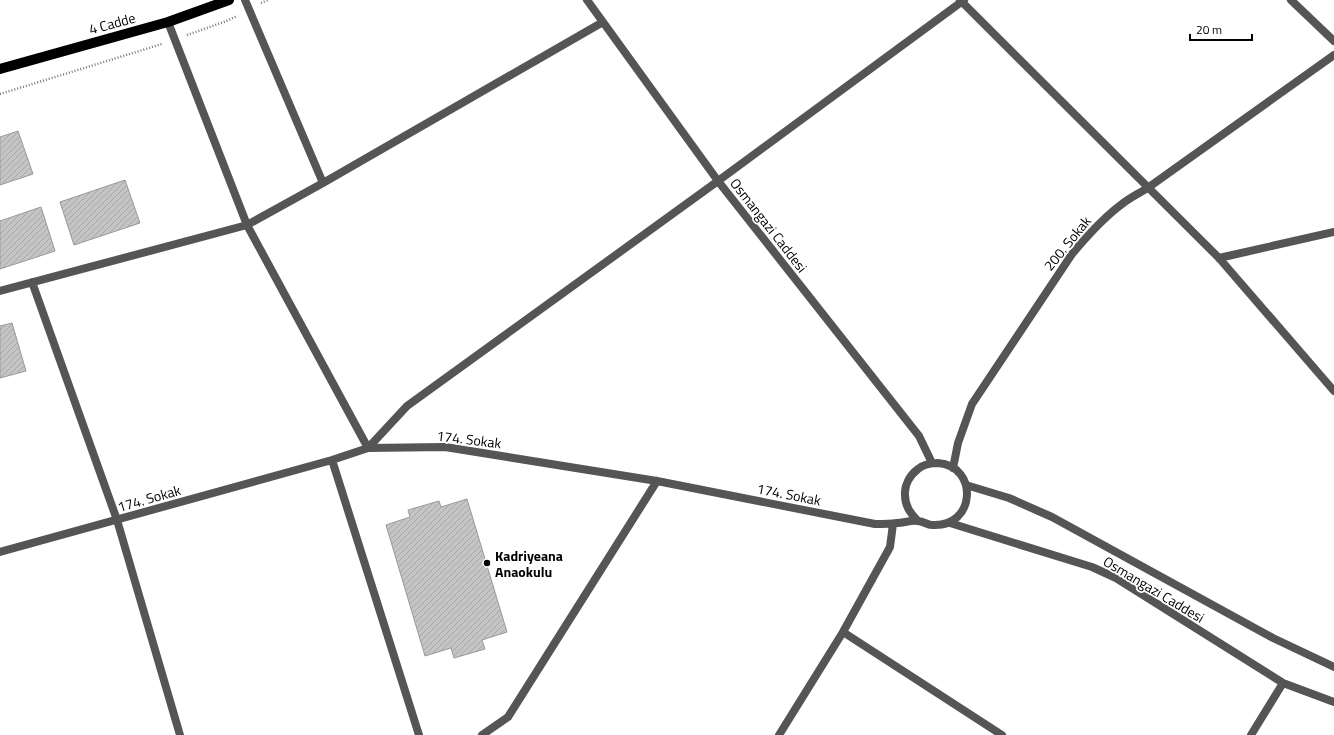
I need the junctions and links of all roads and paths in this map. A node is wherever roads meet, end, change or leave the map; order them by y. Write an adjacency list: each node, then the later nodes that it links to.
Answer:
1 (229, 0): 8 (main road, 4 Cadde)
2 (245, 0): 7 (street)
3 (268, 0): 7 (path)
4 (587, 0): 9 (street, Osmangazi Caddesi)
5 (1291, 0): 11 (street)
6 (962, 1): 15 (street); 17 (street)
7 (249, 10): 10 (path); 16 (street)
8 (168, 22): 10 (street); 13 (main road, 4 Cadde)
9 (603, 22): 15 (street, Osmangazi Caddesi); 16 (street)
10 (175, 39): 14 (path); 18 (street)
11 (1334, 41)
12 (1334, 55): 17 (street, 200. Sokak)
13 (0, 69)
14 (0, 94)
15 (718, 181): 24 (street); 26 (street, Osmangazi Caddesi)
16 (323, 183): 18 (street)
17 (1149, 187): 20 (street); 27 (street, 200. Sokak)
18 (247, 225): 21 (street); 24 (street)
19 (1334, 232): 20 (street)
20 (1218, 258): 23 (street)
21 (32, 282): 22 (street); 30 (street)
22 (0, 291)
23 (1334, 391)
24 (368, 448): 25 (street, 174. Sokak); 28 (street, 174. Sokak)
25 (332, 460): 30 (street, 174. Sokak); 40 (street)
26 (932, 463): 27 (street); 31 (street)
27 (953, 468): 29 (street)
28 (657, 481): 33 (street, 174. Sokak); 41 (street)
29 (966, 485): 32 (street); 36 (street)
30 (117, 520): 34 (street, 174. Sokak); 39 (street)
31 (918, 521): 32 (street); 33 (street, 174. Sokak)
32 (950, 522): 37 (street, Osmangazi Caddesi)
33 (893, 524): 35 (street)
34 (0, 552)
35 (843, 632): 42 (street); 43 (street)
36 (1334, 667)
37 (1283, 683): 38 (street, Osmangazi Caddesi); 44 (street)
38 (1334, 702)
39 (180, 735)
40 (419, 735)
41 (482, 735)
42 (779, 735)
43 (1002, 735)
44 (1251, 735)

